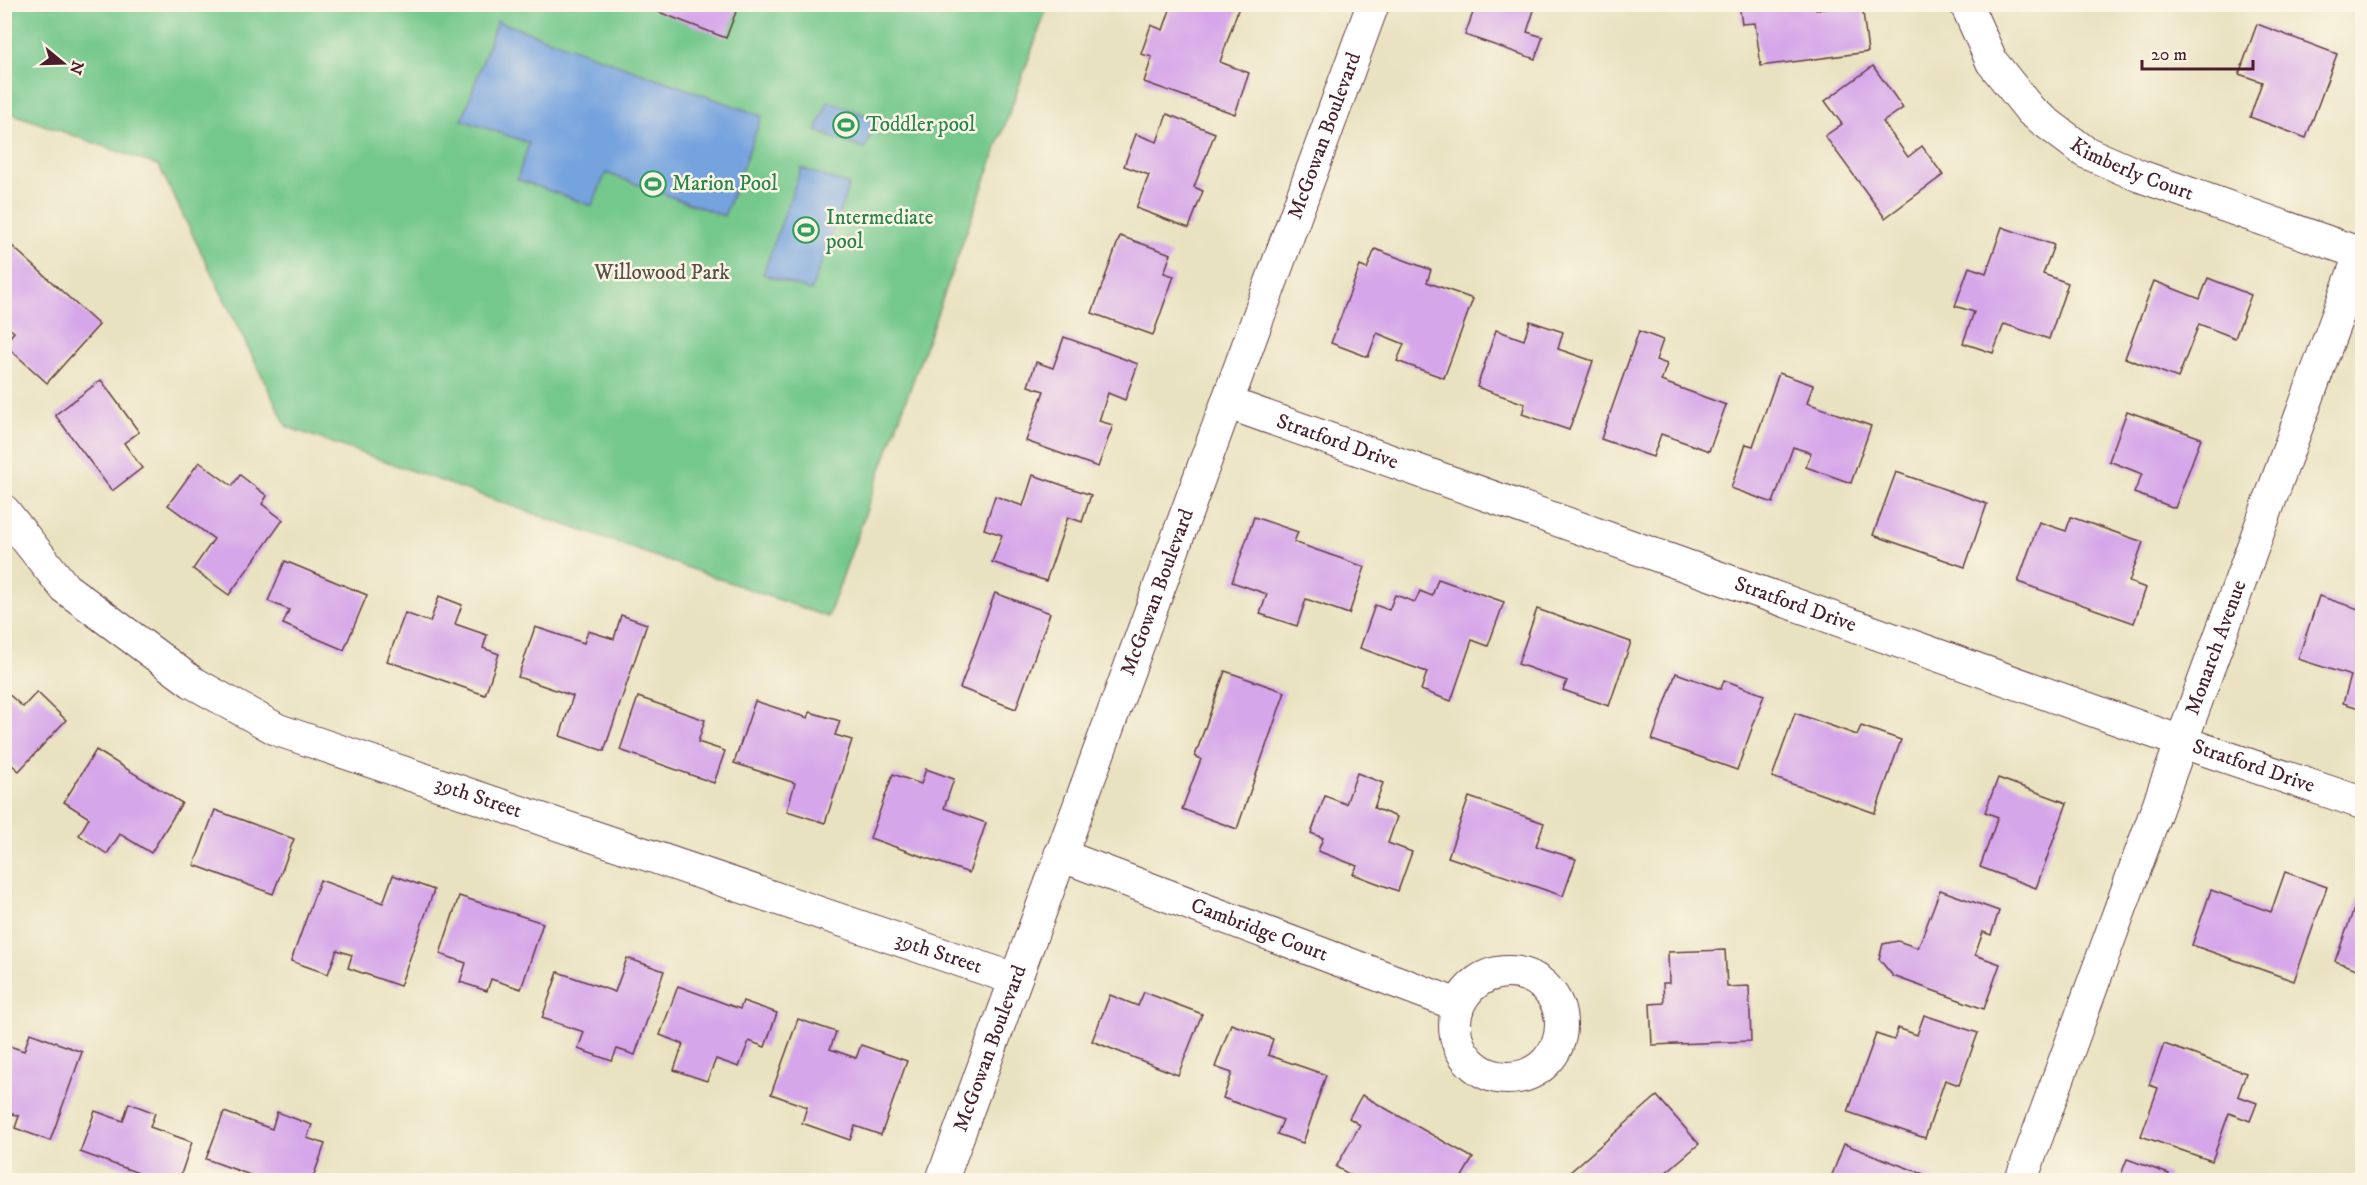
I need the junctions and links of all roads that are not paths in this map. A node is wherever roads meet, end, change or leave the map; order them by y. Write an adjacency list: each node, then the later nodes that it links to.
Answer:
1 (1373, 4): 4 (street, McGowan Boulevard)
2 (1966, 4): 3 (street, Kimberly Court)
3 (2362, 252): 6 (street, Monarch Avenue)
4 (1228, 403): 6 (street, Stratford Drive); 8 (street, McGowan Boulevard)
5 (4, 511): 9 (street, 39th Street)
6 (2182, 742): 7 (street, Stratford Drive); 12 (street, Monarch Avenue)
7 (2362, 803)
8 (1060, 855): 9 (street, McGowan Boulevard); 10 (street, Cambridge Court)
9 (1015, 979): 11 (street, McGowan Boulevard)
10 (1458, 1005)
11 (942, 1180)
12 (2021, 1180)

